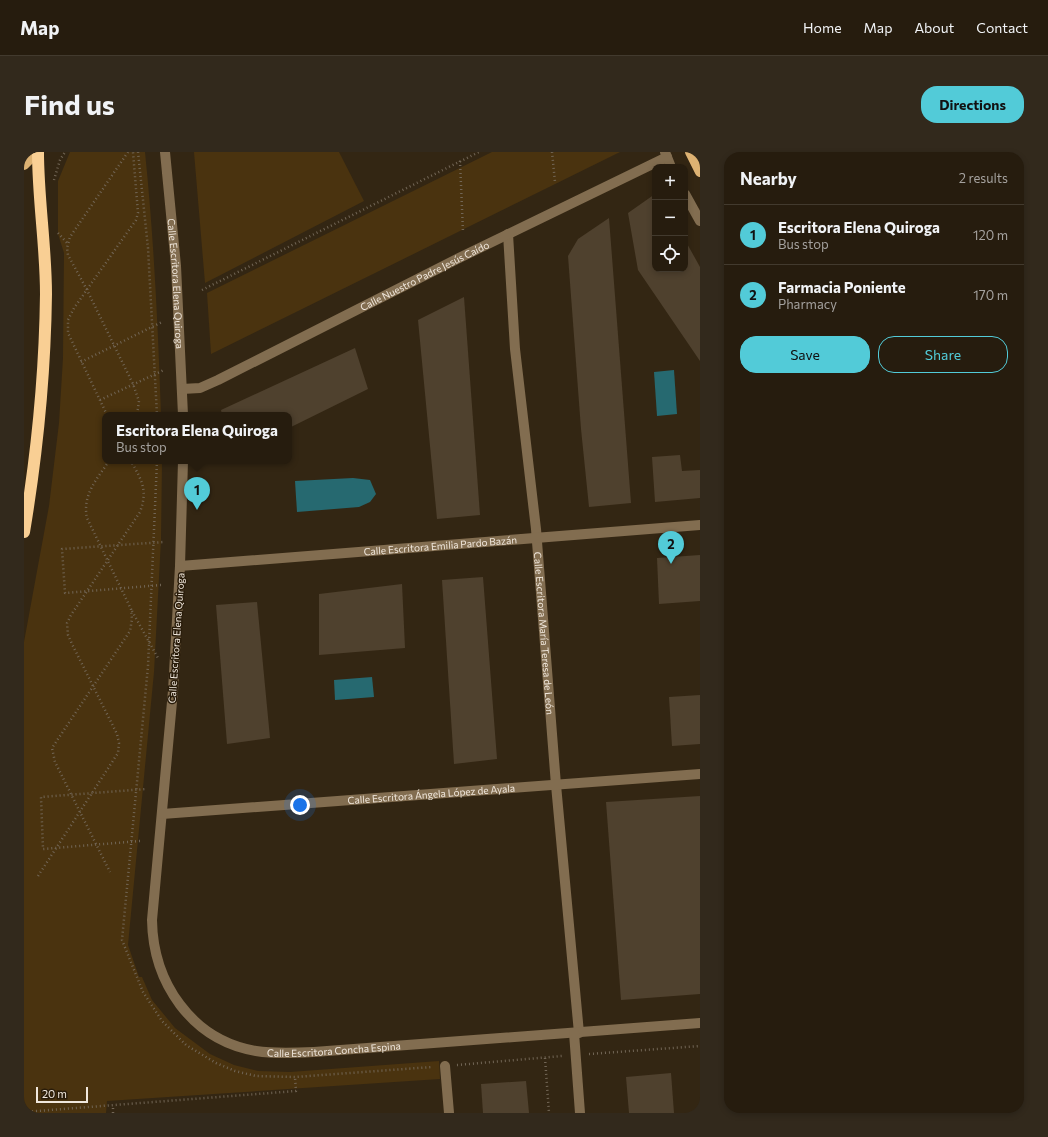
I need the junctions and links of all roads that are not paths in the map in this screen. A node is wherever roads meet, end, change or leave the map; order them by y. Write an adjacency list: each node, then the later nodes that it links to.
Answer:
1 (38, 152): 6 (main road); 15 (highway)
2 (165, 152): 11 (street, Calle Escritora Elena Quiroga)
3 (690, 152): 7 (main road)
4 (666, 155): 5 (street); 10 (street, Calle Nuestro Padre Jesús Caído)
5 (670, 164)
6 (24, 165)
7 (700, 172)
8 (688, 199): 9 (street)
9 (700, 221)
10 (508, 234): 11 (street, Calle Nuestro Padre Jesús Caído); 16 (street, Calle Escritora María Teresa de León)
11 (182, 389): 12 (street, Calle Escritora Elena Quiroga)
12 (183, 412)
13 (183, 464): 17 (street, Calle Escritora Elena Quiroga)
14 (700, 525): 16 (street, Calle Escritora Emilia Pardo Bazán)
15 (24, 532)
16 (537, 539): 17 (street, Calle Escritora Emilia Pardo Bazán); 19 (street, Calle Escritora María Teresa de León)
17 (180, 566): 20 (street, Calle Escritora Elena Quiroga)
18 (700, 774): 19 (street, Calle Escritora Ángela López de Ayala)
19 (556, 784): 20 (street, Calle Escritora Ángela López de Ayala); 22 (street, Calle Escritora María Teresa de León)
20 (162, 814): 22 (street, Calle Escritora Concha Espina)
21 (700, 1023): 22 (street, Calle Escritora Concha Espina)
22 (576, 1033): 25 (street, Calle Escritora María Teresa de León)
23 (445, 1066): 24 (street)
24 (449, 1113)
25 (580, 1113)

